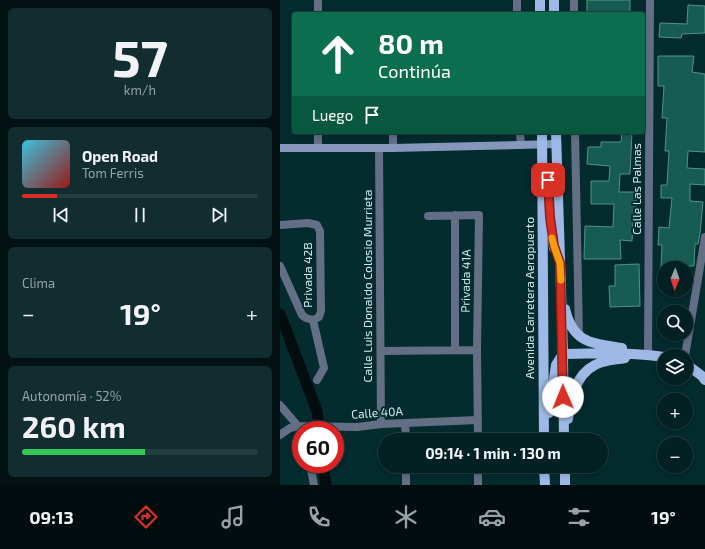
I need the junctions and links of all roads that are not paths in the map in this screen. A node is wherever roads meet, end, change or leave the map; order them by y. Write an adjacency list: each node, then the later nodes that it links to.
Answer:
1 (318, 0): 7 (street)
2 (517, 0): 8 (street)
3 (540, 0): 9 (main road)
4 (554, 0): 10 (main road)
5 (574, 0): 11 (street)
6 (650, 0): 39 (street, Calle Las Palmas)
7 (318, 12)
8 (517, 12)
9 (540, 12)
10 (554, 12)
11 (574, 12)
12 (318, 134): 22 (street)
13 (393, 134): 24 (street)
14 (520, 134): 20 (street)
15 (542, 134): 18 (main road, Avenida Carretera Aeropuerto)
16 (556, 134): 19 (main road)
17 (575, 134): 33 (street)
18 (543, 144): 19 (street); 20 (street); 29 (main road); 53 (main road, Avenida Carretera Aeropuerto)
19 (556, 144): 29 (main road)
20 (521, 145): 24 (street)
21 (280, 148): 22 (street)
22 (318, 148): 23 (street)
23 (379, 148): 24 (street); 37 (street, Calle Luis Donaldo Colosio Murrieta)
24 (393, 148)
25 (455, 215): 26 (street, Privada 41A); 35 (street, Privada 41A); 36 (street, Privada 41A)
26 (428, 216)
27 (280, 224): 32 (street, Privada 42B)
28 (705, 237): 34 (street)
29 (560, 263): 31 (main road)
30 (280, 266): 32 (street)
31 (560, 280): 33 (main road); 38 (main road)
32 (313, 320): 42 (street, Privada 42B)
33 (579, 336): 39 (main road)
34 (686, 349)
35 (455, 350): 36 (street); 37 (street)
36 (477, 350): 45 (street)
37 (381, 351): 48 (street, Calle Luis Donaldo Colosio Murrieta)
38 (562, 354): 39 (main road); 54 (main road); 55 (main road)
39 (644, 354): 40 (main road); 56 (main road)
40 (657, 356)
41 (693, 369): 43 (main road)
42 (317, 380)
43 (705, 380)
44 (280, 406): 46 (street)
45 (478, 420): 47 (street, Calle 40A); 52 (street)
46 (298, 421)
47 (405, 423): 48 (street, Calle 40A); 51 (street)
48 (381, 424): 49 (street, Calle 40A)
49 (344, 427)
50 (292, 428): 57 (street, Calle 40A)
51 (406, 433)
52 (478, 433)
53 (544, 433)
54 (545, 433)
55 (564, 433)
56 (565, 433)
57 (280, 435)
58 (312, 473): 63 (street)
59 (406, 473): 64 (street)
60 (478, 473): 65 (street)
61 (544, 473): 66 (main road)
62 (565, 473): 67 (main road)
63 (314, 485)
64 (406, 485)
65 (478, 485)
66 (545, 485)
67 (565, 485)

